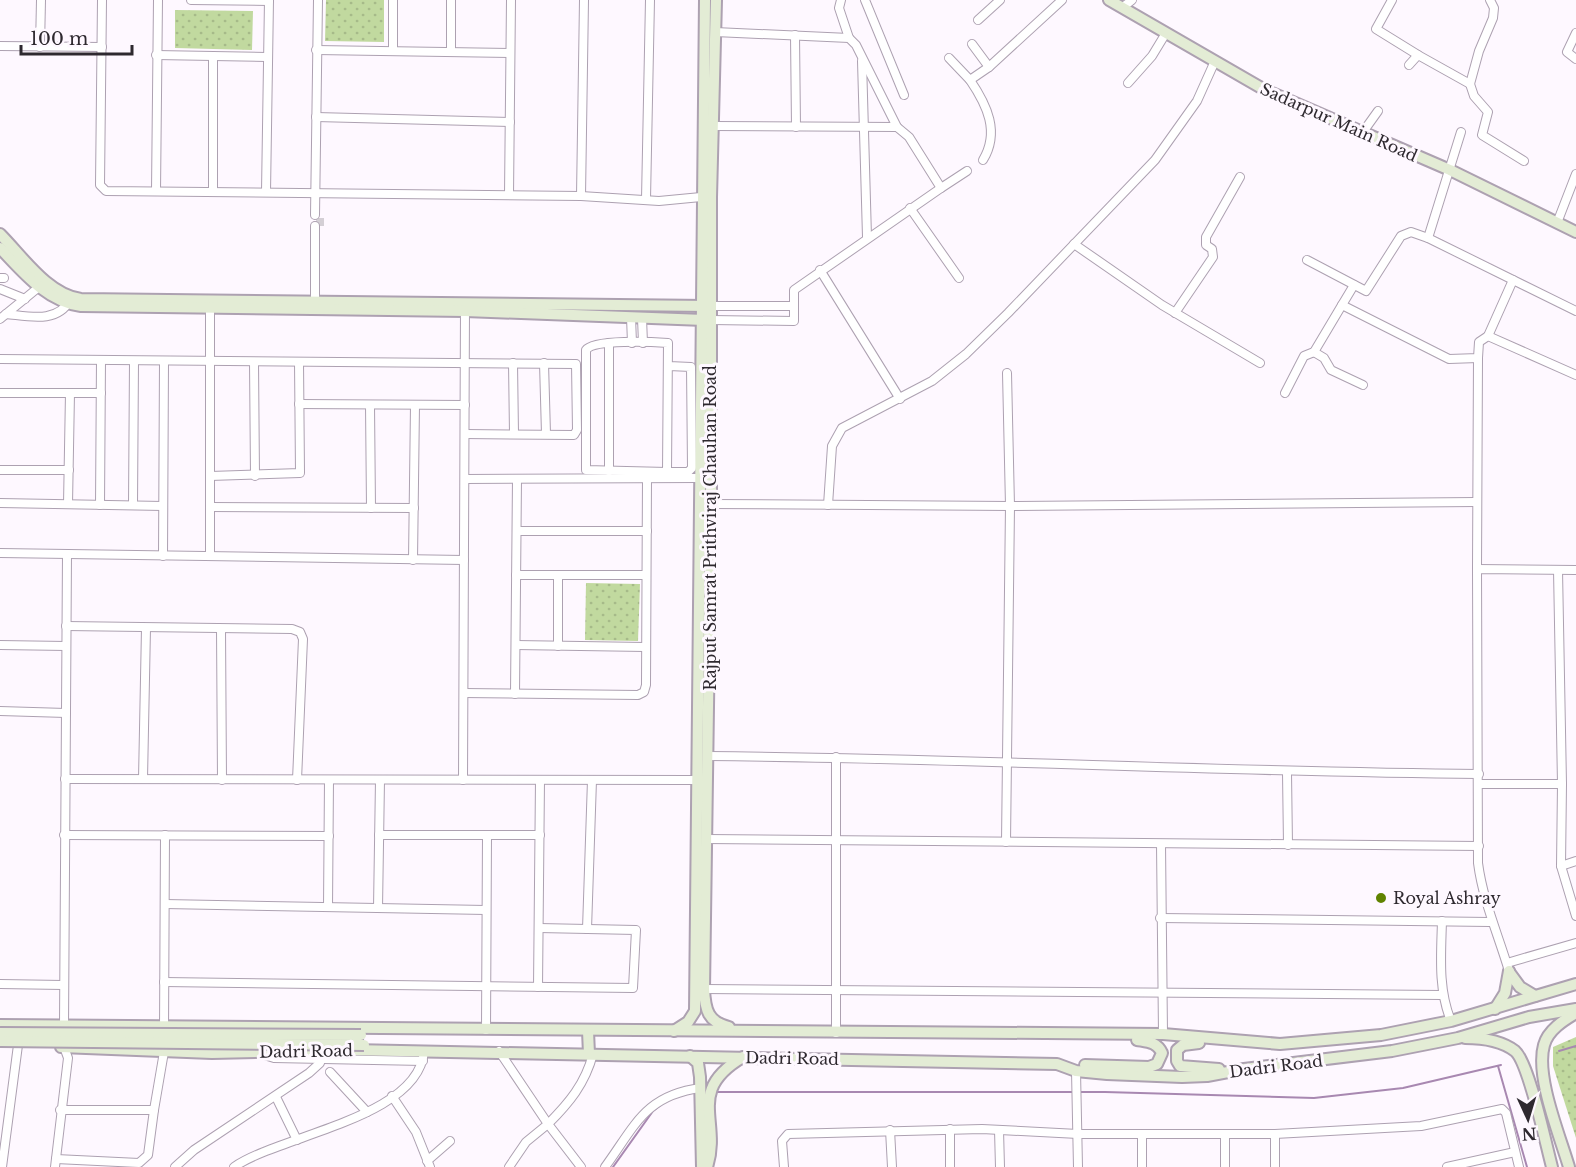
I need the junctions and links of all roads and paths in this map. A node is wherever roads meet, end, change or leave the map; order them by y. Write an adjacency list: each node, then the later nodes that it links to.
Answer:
1 (41, 0): 31 (street)
2 (102, 0): 32 (street)
3 (158, 0): 37 (street)
4 (191, 0): 5 (street)
5 (214, 0): 21 (street)
6 (318, 0): 33 (street)
7 (393, 0): 34 (street)
8 (451, 0): 35 (street)
9 (511, 0): 36 (street)
10 (584, 0): 72 (street)
11 (650, 0): 74 (street)
12 (705, 0): 73 (street, Rajput Samrat Prithviraj Chauhan Road)
13 (716, 0): 24 (street, Rajput Samrat Prithviraj Chauhan Road)
14 (841, 0): 28 (street)
15 (865, 0): 50 (street)
16 (1000, 0): 23 (street)
17 (1062, 0): 46 (street)
18 (1109, 0): 22 (street, Sadarpur Main Road)
19 (1392, 0): 38 (street)
20 (1491, 0): 49 (street)
21 (269, 1): 41 (street)
22 (1127, 4): 25 (street, Sadarpur Main Road)
23 (978, 20)
24 (715, 32): 27 (street); 54 (street, Rajput Samrat Prithviraj Chauhan Road)
25 (1166, 33): 44 (street, Sadarpur Main Road); 48 (street)
26 (1576, 33): 43 (street)
27 (795, 35): 28 (street); 55 (street)
28 (849, 38): 40 (street)
29 (972, 44): 46 (street)
30 (0, 46): 31 (street)
31 (40, 47): 32 (street)
32 (102, 47): 67 (street)
33 (316, 50): 34 (street); 52 (street)
34 (393, 50): 35 (street)
35 (451, 52): 36 (street)
36 (510, 53): 53 (street)
37 (156, 55): 39 (street); 67 (street)
38 (1418, 55): 45 (street); 49 (street)
39 (213, 56): 41 (street); 68 (street)
40 (862, 56): 56 (street); 57 (street)
41 (267, 57): 69 (street)
42 (949, 58): 47 (street)
43 (1576, 59)
44 (1215, 61): 58 (street, Sadarpur Main Road); 83 (street)
45 (1409, 65)
46 (989, 67): 47 (street)
47 (970, 80): 60 (street)
48 (1128, 83)
49 (1470, 84): 61 (street)
50 (904, 95)
51 (1378, 111): 58 (street)
52 (316, 117): 53 (street); 70 (street)
53 (510, 122): 71 (street)
54 (713, 126): 55 (street); 97 (street, Rajput Samrat Prithviraj Chauhan Road)
55 (796, 126): 56 (street)
56 (865, 127): 57 (street); 81 (street)
57 (897, 127): 66 (street)
58 (1363, 132): 62 (street, Sadarpur Main Road)
59 (1461, 132): 62 (street)
60 (983, 160)
61 (1524, 161)
62 (1450, 170): 77 (street, Sadarpur Main Road); 82 (street)
63 (967, 171): 66 (street)
64 (1576, 174): 77 (street)
65 (1240, 177): 101 (street)
66 (941, 188): 75 (street)
67 (156, 191): 68 (street)
68 (213, 192): 69 (street)
69 (266, 192): 70 (street)
70 (318, 192): 71 (street); 76 (street)
71 (508, 195): 72 (street)
72 (581, 196): 74 (street)
73 (701, 197): 74 (street); 97 (street, Rajput Samrat Prithviraj Chauhan Road)
74 (647, 199)
75 (910, 208): 81 (street); 87 (street)
76 (318, 214)
77 (1557, 223): 79 (street, Sadarpur Main Road)
78 (317, 226): 95 (street)
79 (1576, 232)
80 (0, 234): 93 (street)
81 (867, 237): 86 (street)
82 (1428, 238): 88 (street); 89 (street)
83 (1074, 244): 101 (street); 130 (street)
84 (0, 248): 90 (street)
85 (1307, 260): 89 (street)
86 (820, 270): 98 (street); 130 (street)
87 (959, 278)
88 (1513, 280): 100 (street); 105 (street)
89 (1354, 285): 96 (street)
90 (39, 287): 92 (street); 93 (street)
91 (0, 289): 92 (street)
92 (24, 299): 102 (street)
93 (70, 301): 94 (street); 102 (street)
94 (210, 304): 95 (street); 115 (street)
95 (317, 304): 99 (street)
96 (1342, 305): 109 (street); 110 (street)
97 (705, 306): 98 (street); 99 (street); 104 (street, Rajput Samrat Prithviraj Chauhan Road)
98 (794, 306): 104 (street)
99 (465, 307): 103 (street); 118 (street)
100 (1576, 311)
101 (1175, 313): 121 (street)
102 (3, 316)
103 (637, 317): 104 (street); 107 (street); 108 (street)
104 (705, 320): 145 (street, Rajput Samrat Prithviraj Chauhan Road); 151 (street, Rajput Samrat Prithviraj Chauhan Road)
105 (1488, 336): 110 (street); 124 (street)
106 (609, 343): 107 (street); 140 (street); 140 (street)
107 (632, 343): 108 (street)
108 (643, 343): 122 (street)
109 (1314, 352): 125 (street); 129 (street)
110 (1478, 358): 148 (street)
111 (0, 359): 112 (street)
112 (101, 360): 113 (street); 128 (street)
113 (134, 361): 114 (street); 154 (street)
114 (164, 361): 115 (street); 155 (street)
115 (210, 362): 116 (street); 142 (street)
116 (254, 362): 117 (street); 143 (street)
117 (298, 362): 118 (street); 131 (street)
118 (465, 362): 119 (street); 134 (street)
119 (513, 363): 120 (street); 136 (street)
120 (544, 363): 137 (street); 137 (street)
121 (1260, 363)
122 (669, 366): 141 (street); 141 (street)
123 (1007, 373): 156 (street)
124 (1576, 375)
125 (1363, 386)
126 (0, 393): 127 (street)
127 (70, 393): 128 (street); 139 (street)
128 (101, 393): 152 (street)
129 (1285, 393)
130 (900, 399): 153 (street)
131 (299, 404): 132 (street); 143 (street)
132 (370, 405): 133 (street); 158 (street)
133 (415, 405): 134 (street); 159 (street)
134 (465, 405): 135 (street)
135 (465, 434): 136 (street); 146 (street)
136 (514, 434): 137 (street)
137 (546, 434)
138 (0, 470): 139 (street)
139 (69, 470): 150 (street)
140 (609, 471): 141 (street)
141 (667, 472)
142 (210, 476): 143 (street); 157 (street)
143 (255, 476)
144 (647, 478): 145 (street); 147 (street); 161 (street)
145 (699, 478): 200 (street, Rajput Samrat Prithviraj Chauhan Road)
146 (465, 479): 147 (street); 167 (street)
147 (517, 479): 160 (street)
148 (1476, 502): 156 (street); 168 (street)
149 (0, 503): 150 (street)
150 (68, 504): 152 (street)
151 (711, 504): 153 (street); 186 (street, Rajput Samrat Prithviraj Chauhan Road)
152 (100, 505): 154 (street)
153 (828, 505): 156 (street)
154 (133, 506): 155 (street)
155 (164, 506): 164 (street)
156 (1010, 506): 188 (street)
157 (210, 507): 158 (street); 165 (street)
158 (371, 508): 159 (street)
159 (414, 508): 166 (street)
160 (517, 531): 161 (street); 171 (street)
161 (647, 531): 173 (street)
162 (0, 553): 163 (street)
163 (67, 554): 164 (street); 174 (street)
164 (163, 556): 165 (street)
165 (210, 556): 166 (street)
166 (413, 560): 167 (street)
167 (464, 560): 182 (street)
168 (1477, 569): 169 (street); 190 (street)
169 (1558, 570): 170 (street); 202 (street)
170 (1576, 570)
171 (516, 575): 172 (street); 178 (street)
172 (558, 575): 173 (street); 180 (street)
173 (646, 575): 181 (street)
174 (66, 626): 175 (street); 179 (street)
175 (146, 627): 176 (street); 192 (street)
176 (221, 628): 193 (street); 194 (street)
177 (0, 645): 179 (street)
178 (516, 645): 180 (street); 183 (street)
179 (66, 646): 185 (street)
180 (558, 646): 181 (street)
181 (645, 647): 183 (street)
182 (464, 693): 183 (street); 197 (street)
183 (515, 694)
184 (0, 711): 185 (street)
185 (66, 713): 191 (street)
186 (708, 756): 187 (street); 209 (street, Rajput Samrat Prithviraj Chauhan Road)
187 (836, 757): 188 (street); 210 (street)
188 (1005, 764): 189 (street); 211 (street)
189 (1287, 772): 190 (street); 213 (street)
190 (1479, 774): 201 (street)
191 (65, 779): 192 (street); 203 (street)
192 (143, 779): 193 (street)
193 (222, 780): 194 (street)
194 (297, 780): 195 (street)
195 (329, 780): 196 (street); 208 (street)
196 (380, 780): 197 (street); 205 (street)
197 (463, 780): 198 (street)
198 (540, 780): 199 (street); 207 (street)
199 (592, 780): 200 (street); 226 (street)
200 (696, 780): 251 (street, Rajput Samrat Prithviraj Chauhan Road)
201 (1479, 784): 202 (street); 214 (street)
202 (1562, 784): 216 (street)
203 (64, 835): 204 (street); 232 (street)
204 (165, 835): 208 (street); 217 (street)
205 (379, 835): 206 (street); 219 (street)
206 (487, 835): 207 (street); 220 (street)
207 (540, 835): 225 (street)
208 (329, 836): 218 (street)
209 (706, 839): 210 (street); 235 (street, Rajput Samrat Prithviraj Chauhan Road)
210 (836, 841): 211 (street); 236 (street)
211 (1005, 842): 212 (street)
212 (1161, 844): 213 (street); 222 (street)
213 (1288, 845): 214 (street)
214 (1479, 846): 224 (street)
215 (1576, 861): 216 (street)
216 (1561, 866): 221 (street)
217 (165, 904): 218 (street); 229 (street)
218 (328, 907): 219 (street)
219 (378, 908): 220 (street)
220 (486, 910): 233 (street)
221 (1576, 916)
222 (1160, 918): 223 (street); 237 (street)
223 (1442, 921): 224 (street); 238 (street)
224 (1490, 922): 228 (street)
225 (539, 928): 226 (street); 234 (street)
226 (587, 929): 234 (street)
227 (1576, 943): 228 (street)
228 (1508, 967): 239 (street); 240 (street)
229 (164, 982): 233 (street); 245 (street)
230 (0, 984): 232 (street)
231 (1576, 984): 239 (street, Dadri Road)
232 (63, 985): 244 (street)
233 (485, 986): 234 (street); 249 (street)
234 (538, 987)
235 (704, 989): 236 (street); 248 (street, Rajput Samrat Prithviraj Chauhan Road)
236 (835, 990): 237 (street); 253 (street)
237 (1161, 993): 238 (street); 254 (street)
238 (1442, 995): 242 (street)
239 (1535, 996): 240 (street, Dadri Road)
240 (1494, 1009): 242 (street, Dadri Road)
241 (1576, 1011): 256 (street, Dadri Road); 316 (street)
242 (1451, 1021): 258 (street, Dadri Road)
243 (0, 1025): 244 (street, Dadri Road)
244 (64, 1026): 245 (street, Dadri Road)
245 (164, 1027): 246 (street, Dadri Road); 264 (street)
246 (231, 1027): 247 (street, Dadri Road); 265 (street)
247 (394, 1029): 249 (street, Dadri Road); 257 (street)
248 (744, 1029): 251 (street, Dadri Road); 253 (street, Dadri Road)
249 (486, 1030): 250 (street, Dadri Road)
250 (588, 1031): 251 (street, Dadri Road); 266 (street)
251 (668, 1032)
252 (0, 1033): 257 (street, bridge)
253 (836, 1033): 255 (street, Dadri Road)
254 (1163, 1034): 255 (street, Dadri Road); 258 (street, Dadri Road)
255 (1104, 1035): 271 (street)
256 (1458, 1038): 272 (street, Dadri Road); 315 (street)
257 (363, 1040): 259 (street, bridge); 262 (street)
258 (1246, 1041): 272 (street)
259 (0, 1043): 260 (street, Dadri Road)
260 (18, 1045): 261 (street, Dadri Road); 279 (street)
261 (64, 1047): 264 (street, Dadri Road); 280 (street)
262 (398, 1050): 267 (street, Dadri Road); 268 (street, Dadri Road)
263 (499, 1051): 266 (street, Dadri Road); 268 (street, Dadri Road); 283 (street)
264 (165, 1052): 265 (street, Dadri Road); 281 (street)
265 (233, 1053): 267 (street, Dadri Road)
266 (591, 1054): 269 (street, Dadri Road); 283 (street)
267 (322, 1055): 268 (street); 277 (street)
268 (424, 1056): 276 (street)
269 (690, 1056): 270 (street, Dadri Road); 275 (street)
270 (743, 1057): 271 (street, Dadri Road); 304 (street)
271 (1057, 1064): 273 (street, Dadri Road)
272 (1244, 1069): 273 (street, Dadri Road)
273 (1076, 1071): 287 (street)
274 (330, 1072): 282 (street)
275 (701, 1088): 302 (street); 303 (street)
276 (392, 1096): 282 (street); 295 (street)
277 (276, 1097): 291 (street); 298 (street)
278 (0, 1106): 279 (street)
279 (10, 1107): 297 (street)
280 (60, 1110): 281 (street); 294 (street)
281 (154, 1110): 294 (street)
282 (367, 1112): 291 (street)
283 (548, 1124): 300 (street); 301 (street)
284 (950, 1129): 285 (street); 286 (street); 307 (street)
285 (890, 1130): 305 (street); 306 (street)
286 (999, 1130): 287 (street); 308 (street)
287 (1078, 1134): 288 (street); 309 (street)
288 (1142, 1134): 289 (street); 310 (street)
289 (1225, 1134): 290 (street); 311 (street)
290 (1275, 1134): 293 (street); 312 (street)
291 (297, 1140): 299 (street)
292 (450, 1141): 295 (street)
293 (1515, 1152): 296 (street); 314 (street)
294 (55, 1163)
295 (428, 1164)
296 (1475, 1164): 313 (street)
297 (2, 1167)
298 (175, 1167)
299 (234, 1167)
300 (509, 1167)
301 (581, 1167)
302 (605, 1167)
303 (702, 1167)
304 (707, 1167)
305 (784, 1167)
306 (892, 1167)
307 (950, 1167)
308 (1000, 1167)
309 (1078, 1167)
310 (1142, 1167)
311 (1225, 1167)
312 (1275, 1167)
313 (1447, 1167)
314 (1519, 1167)
315 (1552, 1167)
316 (1569, 1167)

